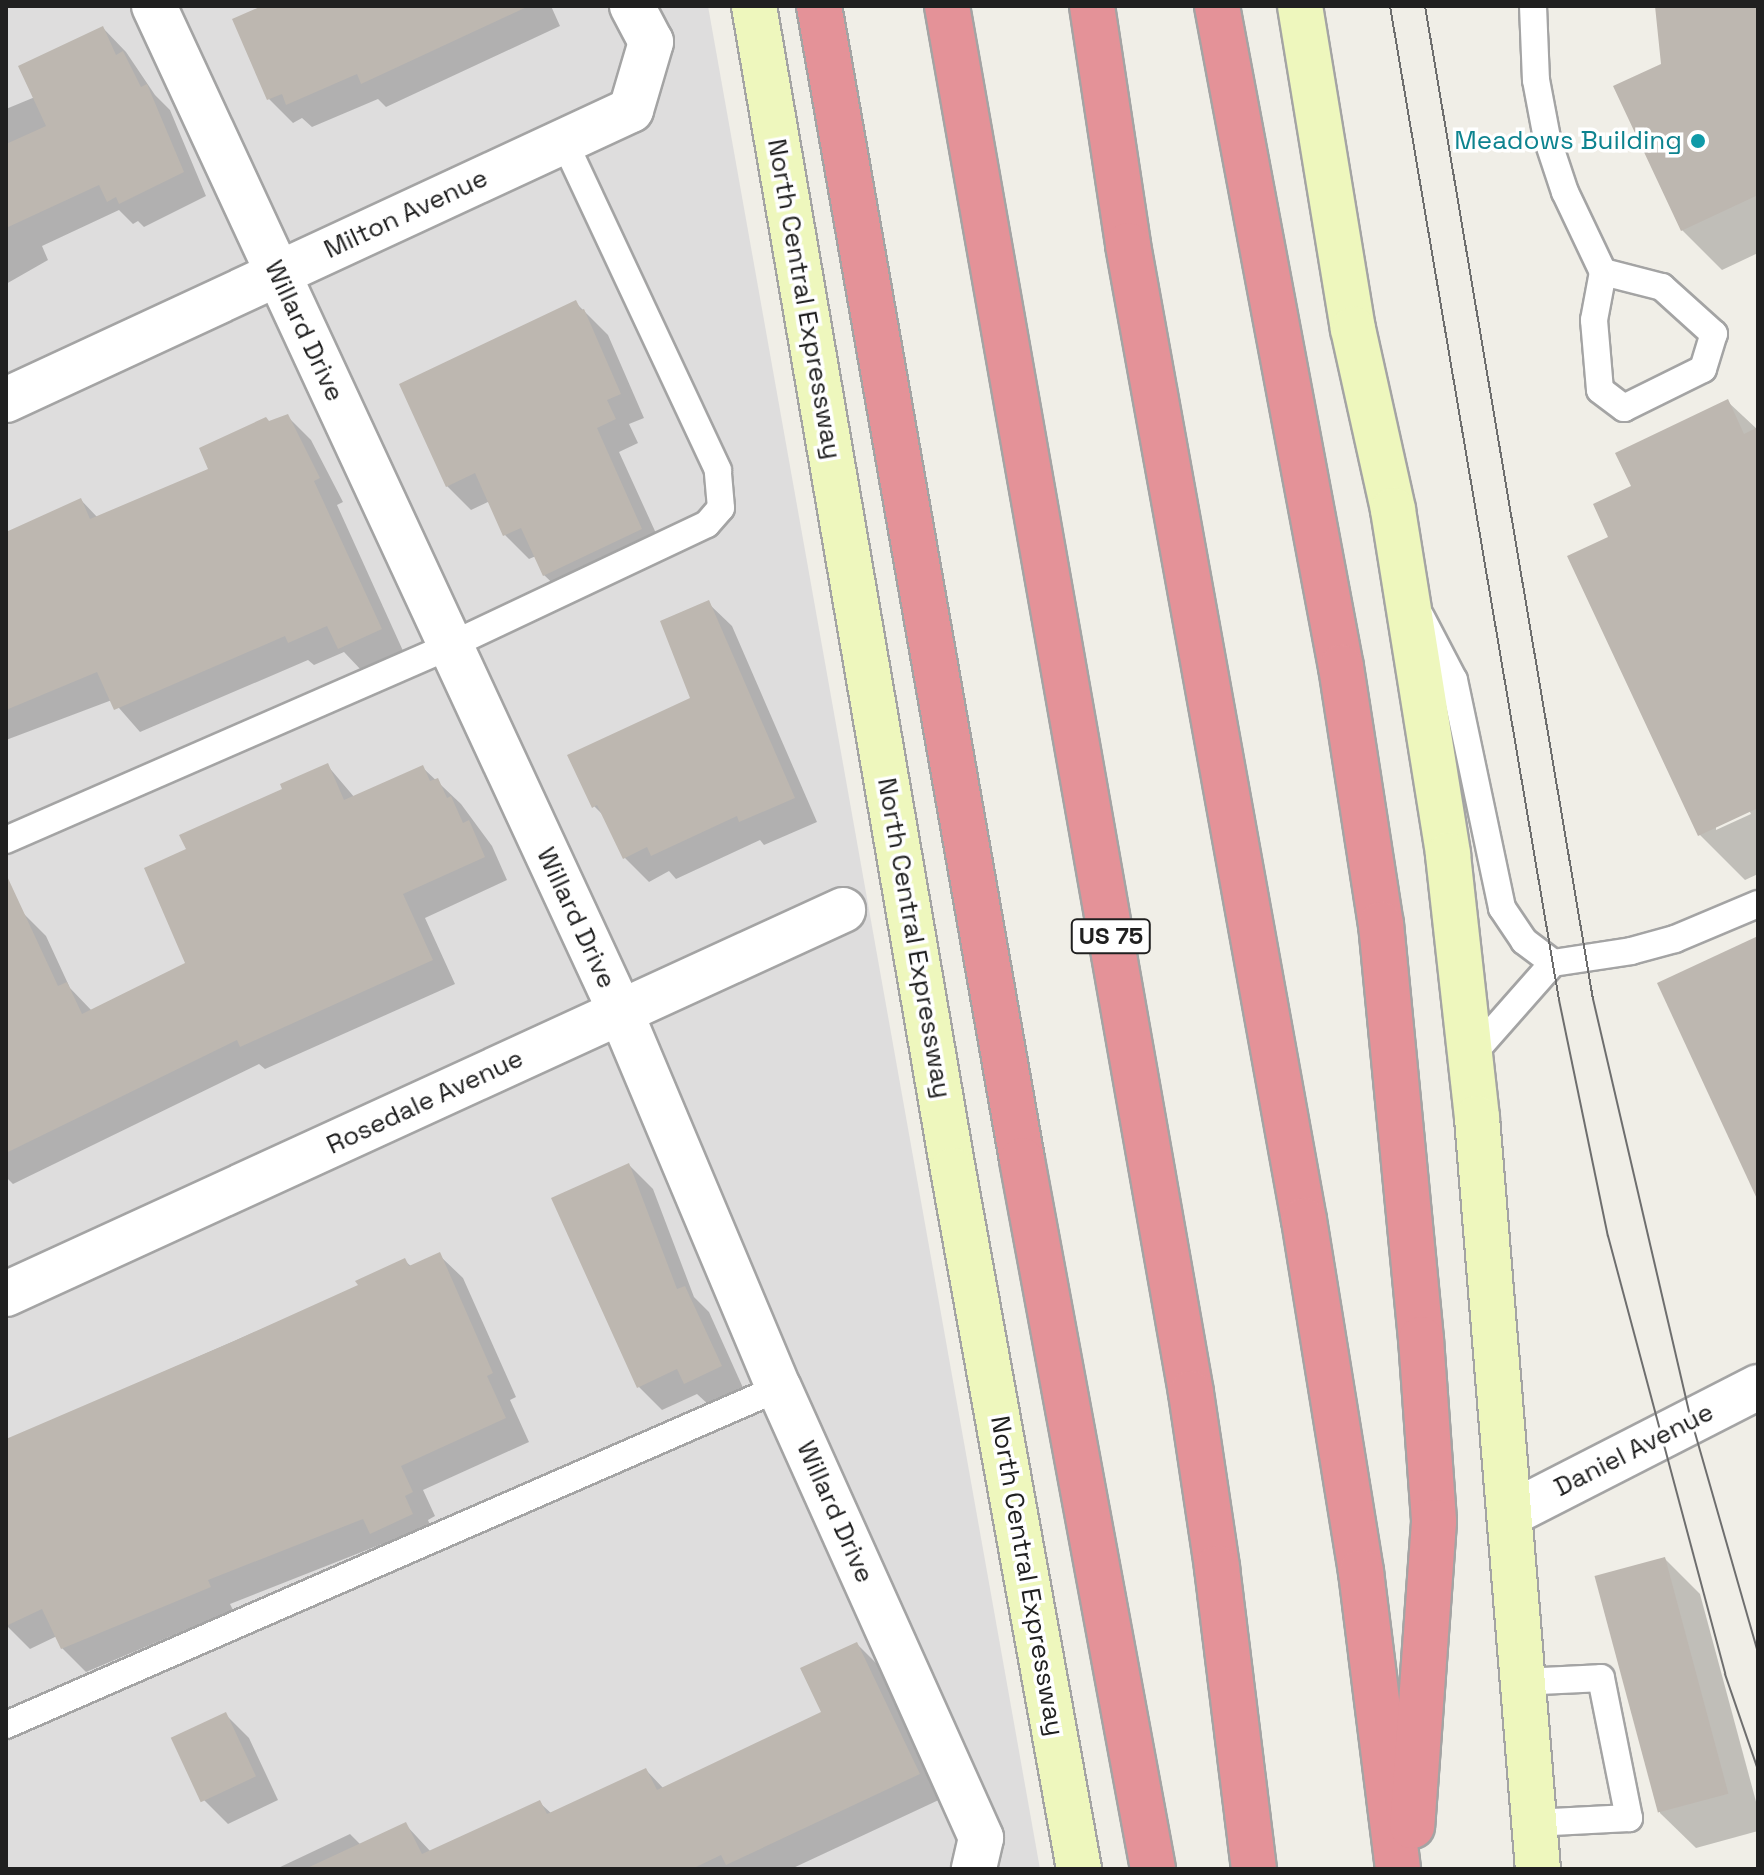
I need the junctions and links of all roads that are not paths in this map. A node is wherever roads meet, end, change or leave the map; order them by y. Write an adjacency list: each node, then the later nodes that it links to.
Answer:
1 (154, 6): 12 (street, Willard Drive)
2 (632, 6): 10 (street, Milton Avenue)
3 (754, 6): 30 (main road, North Central Expressway)
4 (819, 6): 31 (highway)
5 (947, 6): 32 (highway, US 75)
6 (1092, 6): 33 (highway)
7 (1217, 6): 34 (highway)
8 (1300, 6): 14 (main road)
9 (1533, 6): 11 (lane)
10 (564, 141): 12 (street, Milton Avenue); 15 (lane)
11 (1603, 272): 11 (lane)
12 (277, 273): 13 (street, Milton Avenue); 15 (street, Willard Drive)
13 (6, 400)
14 (1405, 588): 19 (lane); 21 (main road)
15 (449, 646): 16 (lane); 20 (street, Willard Drive)
16 (6, 840)
17 (1758, 904): 19 (lane)
18 (843, 910): 20 (street, Rosedale Avenue)
19 (1553, 963): 21 (lane)
20 (621, 1013): 22 (street, Rosedale Avenue); 24 (street, Willard Drive)
21 (1470, 1057): 25 (main road)
22 (6, 1294)
23 (1758, 1387): 25 (street, Daniel Avenue)
24 (779, 1388): 27 (lane); 29 (street, Willard Drive)
25 (1510, 1514): 26 (main road)
26 (1520, 1682): 28 (main road); 28 (lane)
27 (6, 1725)
28 (1533, 1823): 35 (main road)
29 (978, 1854)
30 (1079, 1869)
31 (1153, 1869)
32 (1254, 1869)
33 (1398, 1869)
34 (1409, 1869)
35 (1538, 1869)

